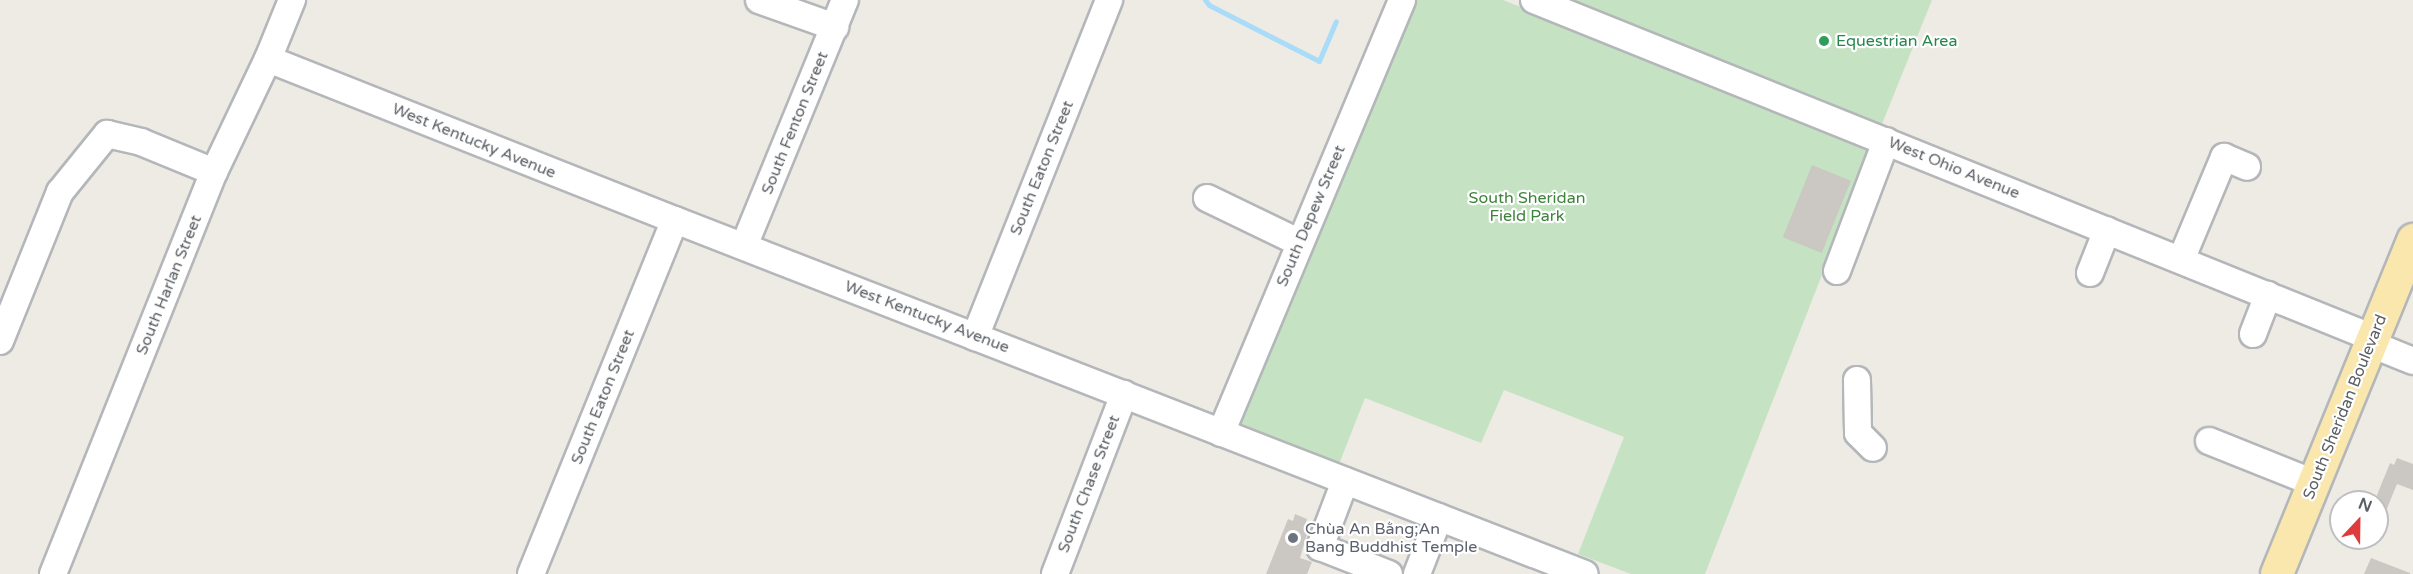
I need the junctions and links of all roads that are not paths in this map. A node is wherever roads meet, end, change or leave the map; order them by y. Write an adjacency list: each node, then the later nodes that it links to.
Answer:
1 (292, 0): 8 (street, South Harlan Street)
2 (759, 0): 7 (street)
3 (846, 0): 7 (street, South Fenton Street)
4 (1109, 0): 23 (street, South Eaton Street)
5 (1402, 0): 15 (street, South Depew Street)
6 (1534, 0): 9 (street, West Ohio Avenue)
7 (835, 27): 16 (street, South Fenton Street)
8 (268, 59): 11 (street, South Harlan Street); 13 (street, West Kentucky Avenue)
9 (1886, 141): 14 (street, West Ohio Avenue); 19 (street)
10 (2247, 167): 18 (street)
11 (214, 172): 24 (street); 35 (street, South Harlan Street)
12 (1207, 198): 15 (street)
13 (675, 220): 16 (street, West Kentucky Avenue); 36 (street, South Eaton Street)
14 (2107, 230): 18 (street, West Ohio Avenue); 20 (street)
15 (1300, 243): 29 (street, South Depew Street)
16 (744, 246): 23 (street, West Kentucky Avenue)
17 (2411, 252): 25 (main road, South Sheridan Boulevard)
18 (2181, 260): 21 (street, West Ohio Avenue)
19 (1837, 270)
20 (2090, 273)
21 (2268, 295): 22 (street); 25 (street, West Ohio Avenue)
22 (2253, 334)
23 (975, 337): 28 (street, West Kentucky Avenue)
24 (0, 341)
25 (2372, 341): 26 (street, West Ohio Avenue); 33 (main road, South Sheridan Boulevard)
26 (2413, 361)
27 (1857, 380): 31 (street)
28 (1124, 394): 29 (street, West Kentucky Avenue); 37 (street, South Chase Street)
29 (1221, 433): 32 (street, West Kentucky Avenue)
30 (2209, 441): 33 (street)
31 (1873, 448)
32 (1345, 481): 34 (street, West Kentucky Avenue); 38 (street)
33 (2314, 483): 41 (main road, South Sheridan Boulevard)
34 (1439, 517): 39 (street); 40 (street, West Kentucky Avenue)
35 (53, 574)
36 (531, 574)
37 (1055, 574)
38 (1389, 574)
39 (1417, 574)
40 (1585, 574)
41 (2277, 574)

